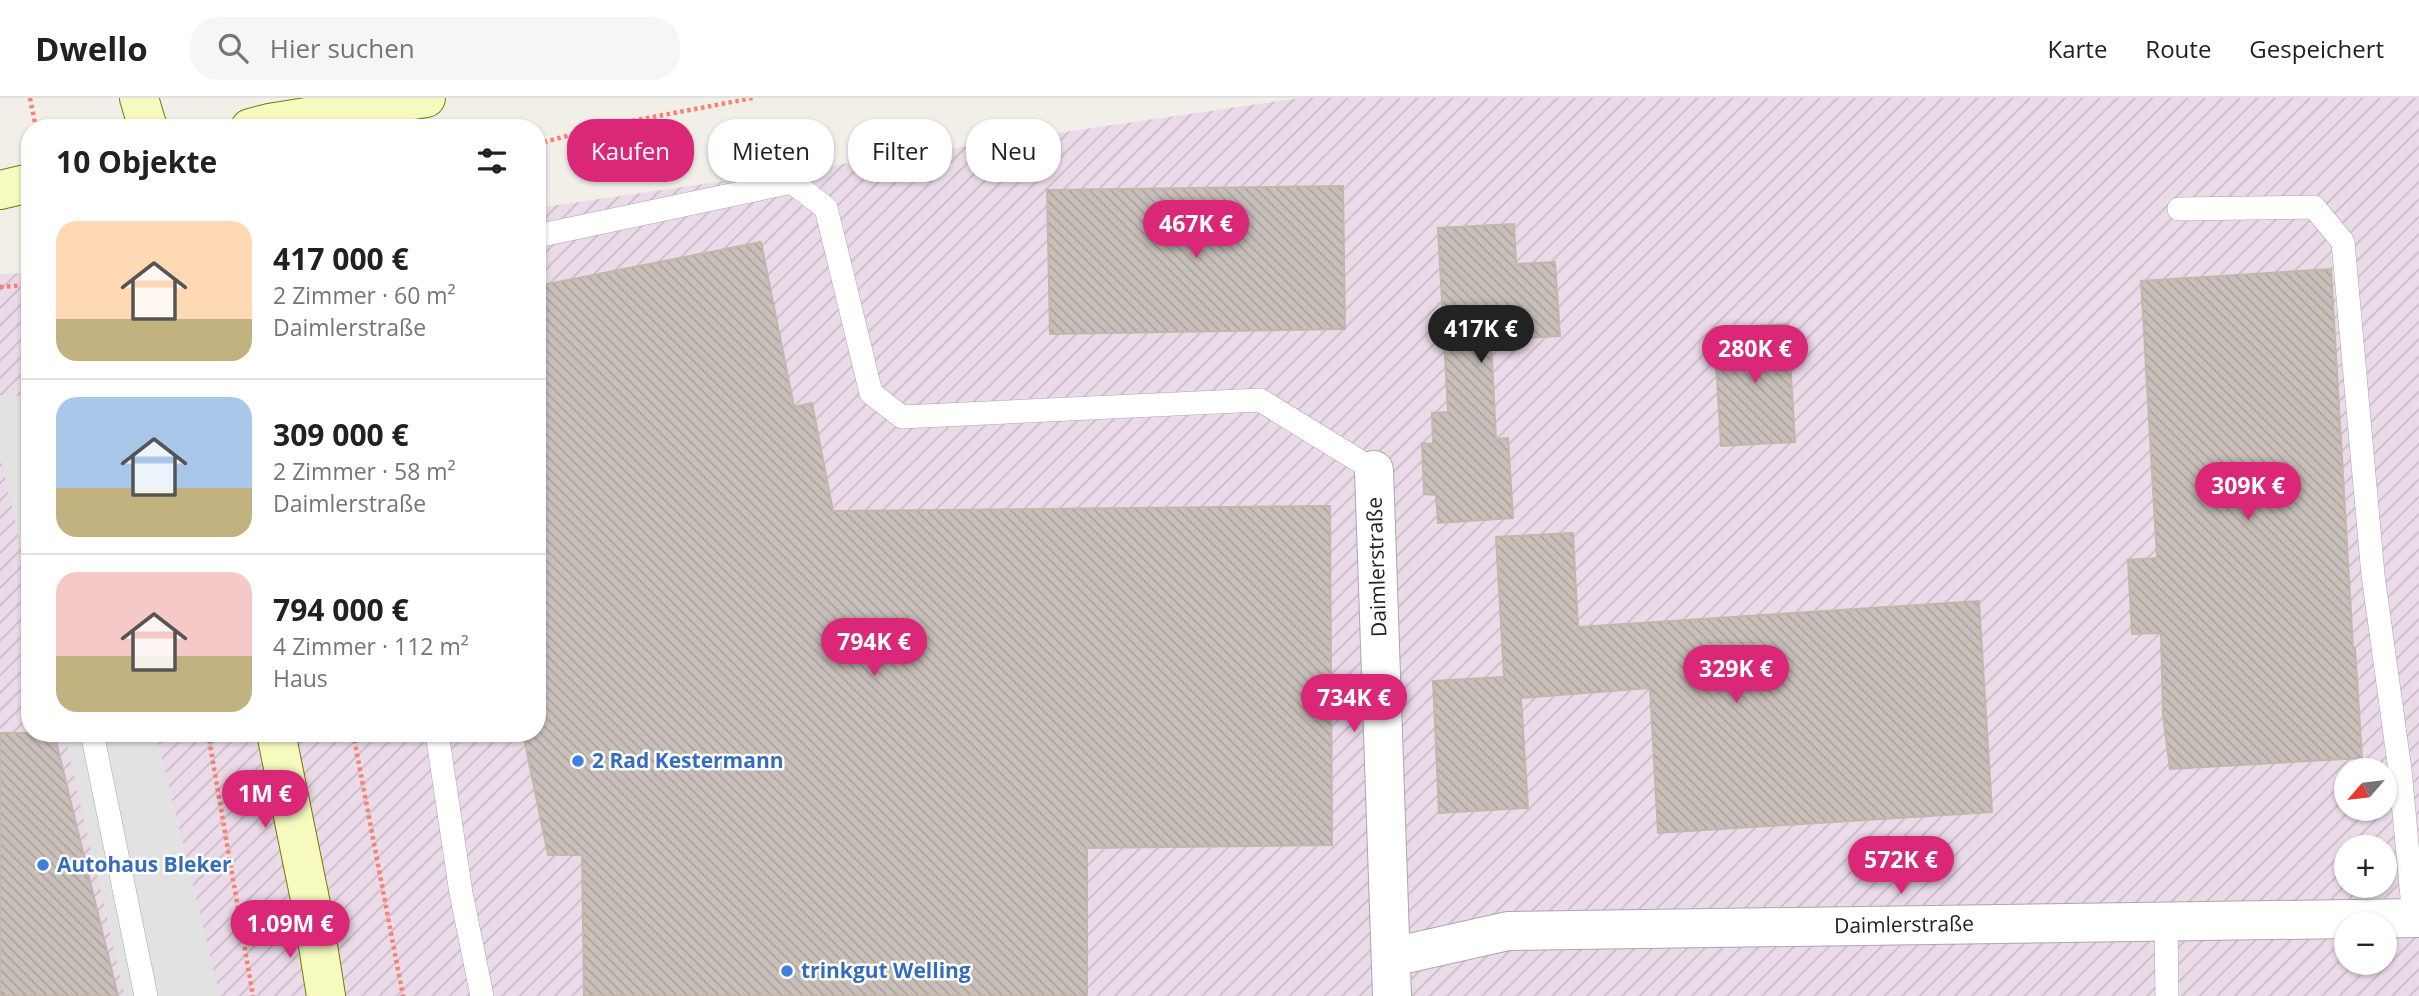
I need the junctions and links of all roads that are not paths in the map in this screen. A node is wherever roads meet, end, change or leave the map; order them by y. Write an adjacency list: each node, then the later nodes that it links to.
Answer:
1 (139, 98): 3 (main road)
2 (426, 98): 4 (main road)
3 (145, 119)
4 (289, 119)
5 (21, 185): 6 (main road)
6 (0, 190)
7 (2179, 209): 13 (lane)
8 (546, 234): 9 (lane)
9 (1374, 470): 15 (street, Daimlerstraße)
10 (94, 742): 16 (lane)
11 (278, 742): 17 (main road)
12 (438, 742): 18 (lane)
13 (2417, 918): 14 (street, Daimlerstraße)
14 (2166, 921): 15 (street, Daimlerstraße); 20 (lane)
15 (1392, 957): 19 (street, Daimlerstraße)
16 (146, 996)
17 (326, 996)
18 (482, 996)
19 (1392, 996)
20 (2168, 996)

